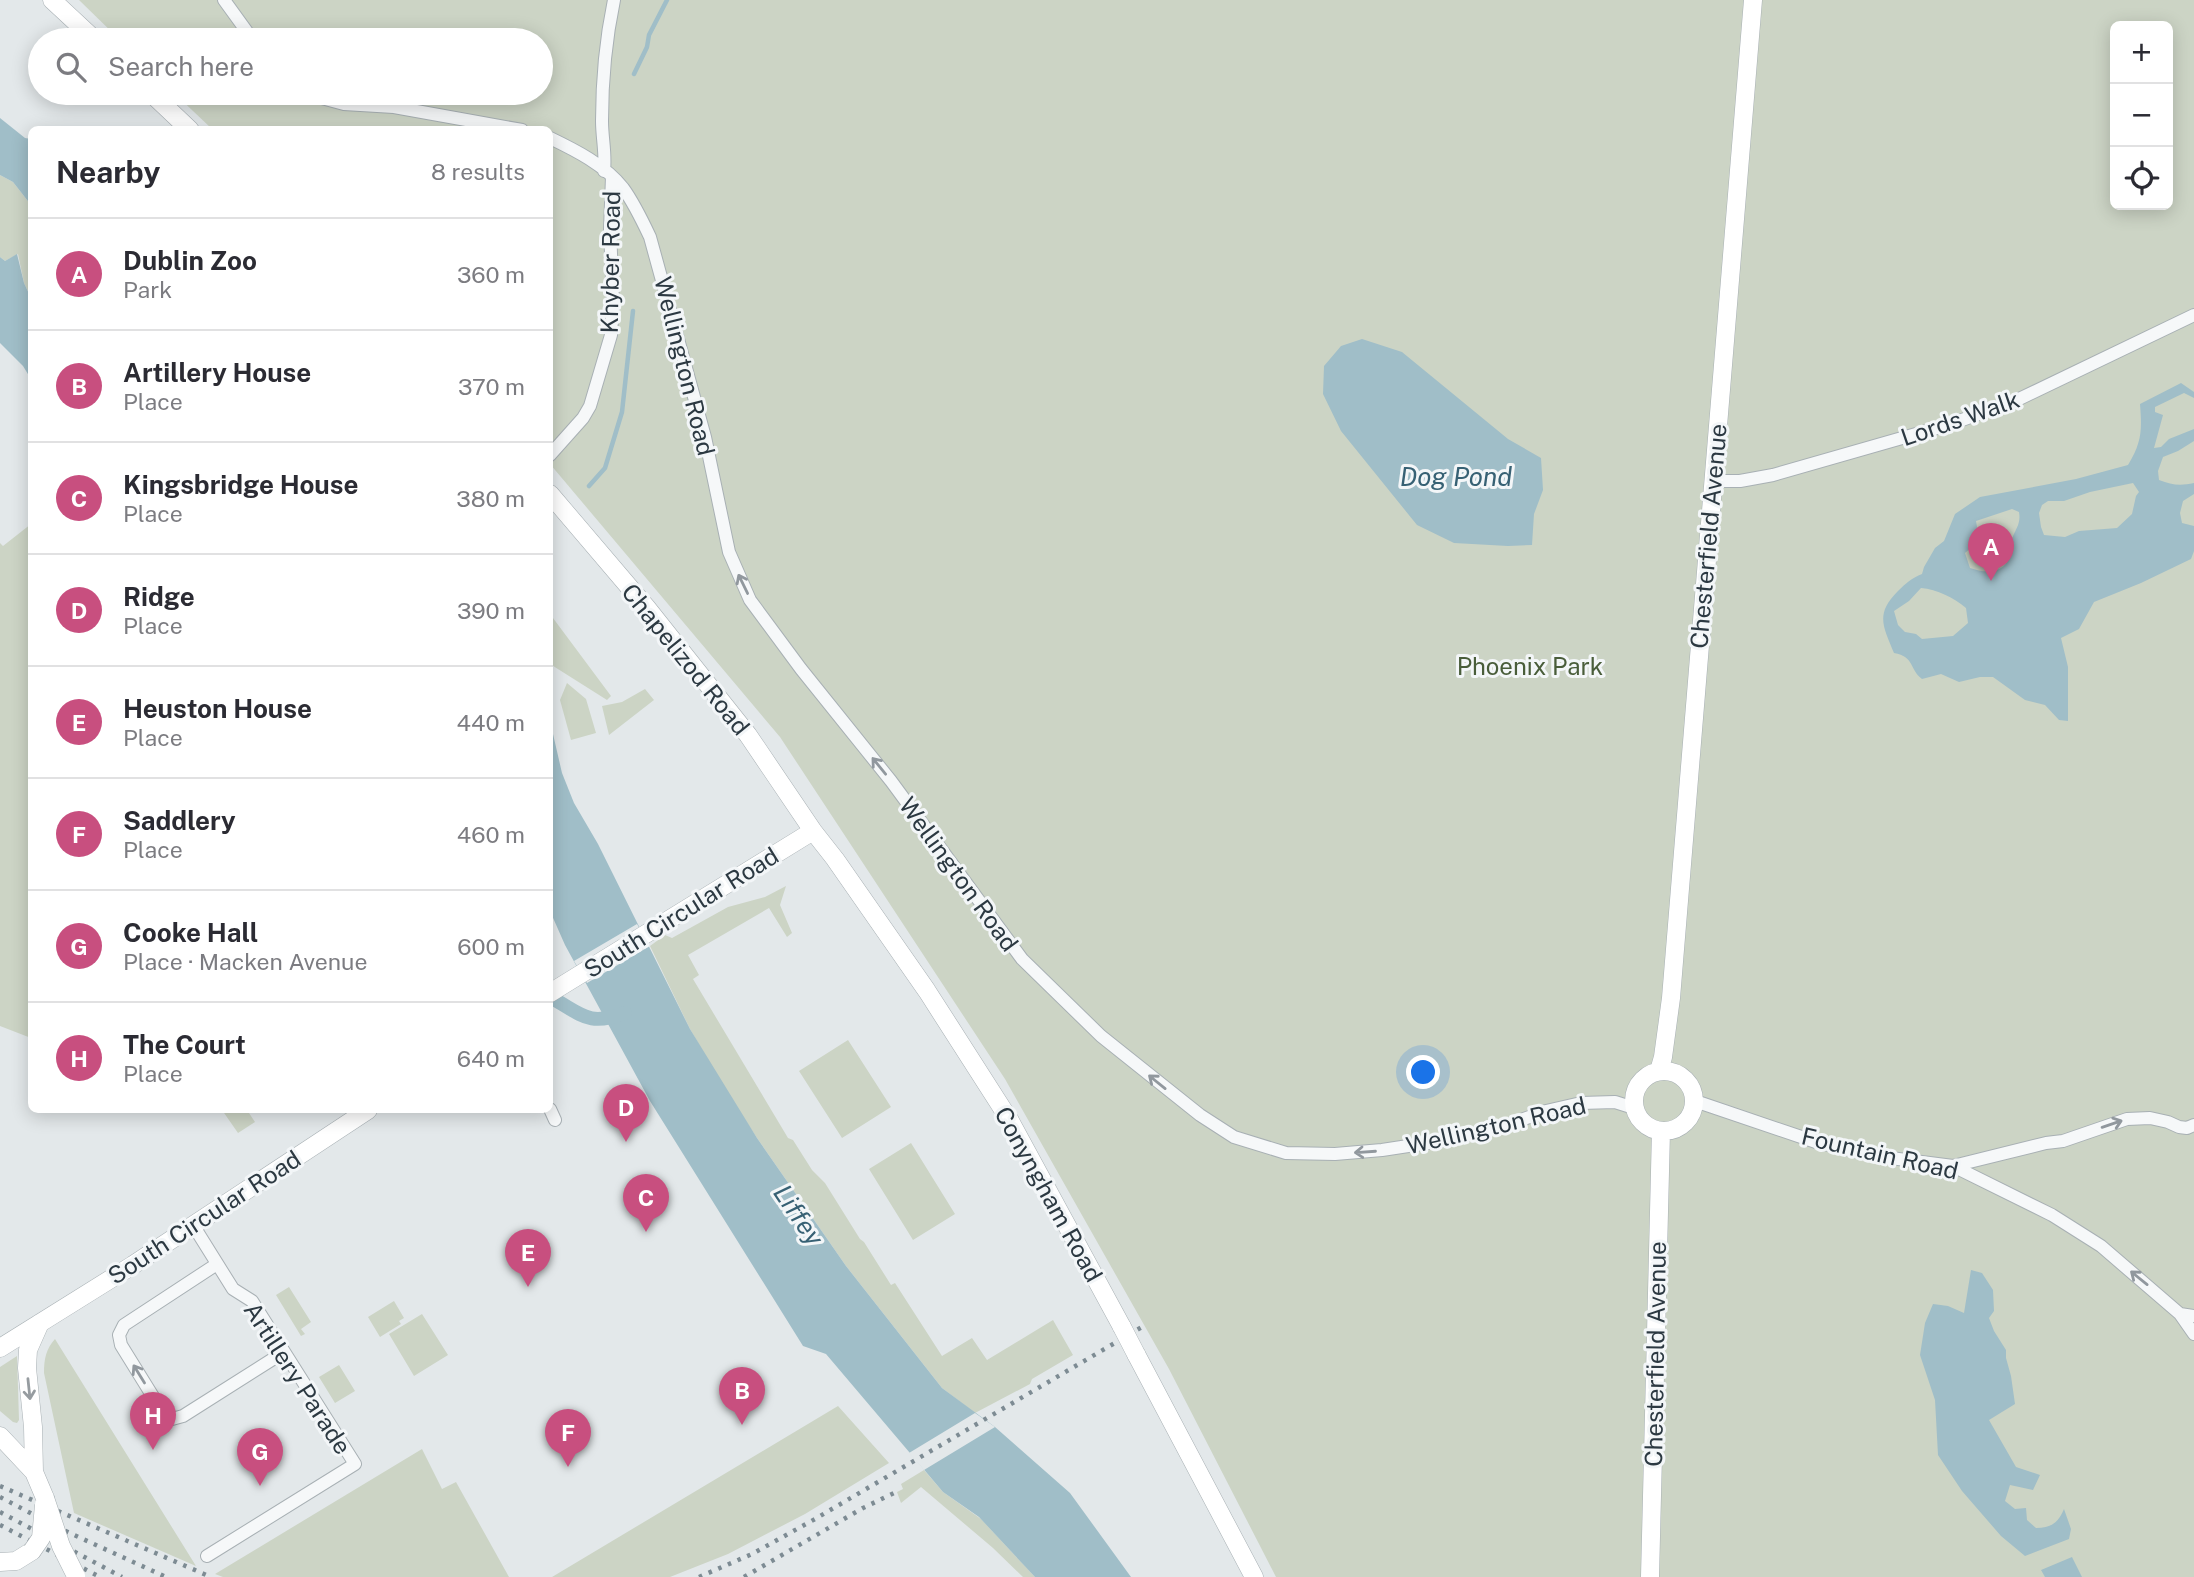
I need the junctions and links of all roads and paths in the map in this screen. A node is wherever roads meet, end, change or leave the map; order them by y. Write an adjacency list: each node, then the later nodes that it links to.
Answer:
1 (52, 0): 5 (main road)
2 (224, 0): 6 (street)
3 (614, 0): 12 (street, Khyber Road)
4 (1753, 0): 15 (main road, Chesterfield Avenue)
5 (82, 28)
6 (244, 28)
7 (164, 105): 9 (main road)
8 (361, 105): 10 (street)
9 (186, 126)
10 (500, 126)
11 (553, 140): 12 (street, Wellington Road)
12 (608, 174): 14 (street, Khyber Road); 21 (street, Wellington Road, one-way to 12)
13 (2194, 315): 15 (street, Lords Walk)
14 (553, 452)
15 (1713, 481): 19 (main road, Chesterfield Avenue)
16 (553, 498): 17 (main road, Chapelizod Road)
17 (813, 831): 18 (main road, South Circular Road); 44 (main road, Conyngham Road, bridge)
18 (553, 991)
19 (1659, 1070): 20 (main road); 21 (main road)
20 (1695, 1101): 24 (main road); 26 (street, Fountain Road)
21 (1634, 1108): 24 (main road)
22 (363, 1113): 28 (main road, South Circular Road)
23 (2192, 1127): 25 (street, one-way to 23)
24 (1661, 1131): 45 (main road, Chesterfield Avenue)
25 (1999, 1154): 26 (street); 27 (street)
26 (1953, 1166): 27 (street, Fountain Road)
27 (2001, 1187): 30 (street, Fountain Road, one-way to 27)
28 (194, 1225): 29 (street, Artillery Parade); 32 (main road, South Circular Road)
29 (217, 1264): 35 (street, Artillery Parade); 35 (street, one-way to 29)
30 (2180, 1314): 31 (street); 33 (street, Fountain Road)
31 (2194, 1316)
32 (40, 1323): 34 (main road, South Circular Road); 37 (main road, one-way to 37)
33 (2194, 1334)
34 (0, 1348)
35 (284, 1352): 39 (street, Artillery Parade)
36 (0, 1436): 37 (main road)
37 (34, 1472): 38 (main road)
38 (45, 1498): 40 (main road, bridge); 42 (main road, bridge)
39 (207, 1556)
40 (0, 1562)
41 (0, 1570): 43 (main road)
42 (76, 1576)
43 (11, 1577)
44 (1254, 1577)
45 (1650, 1577)

